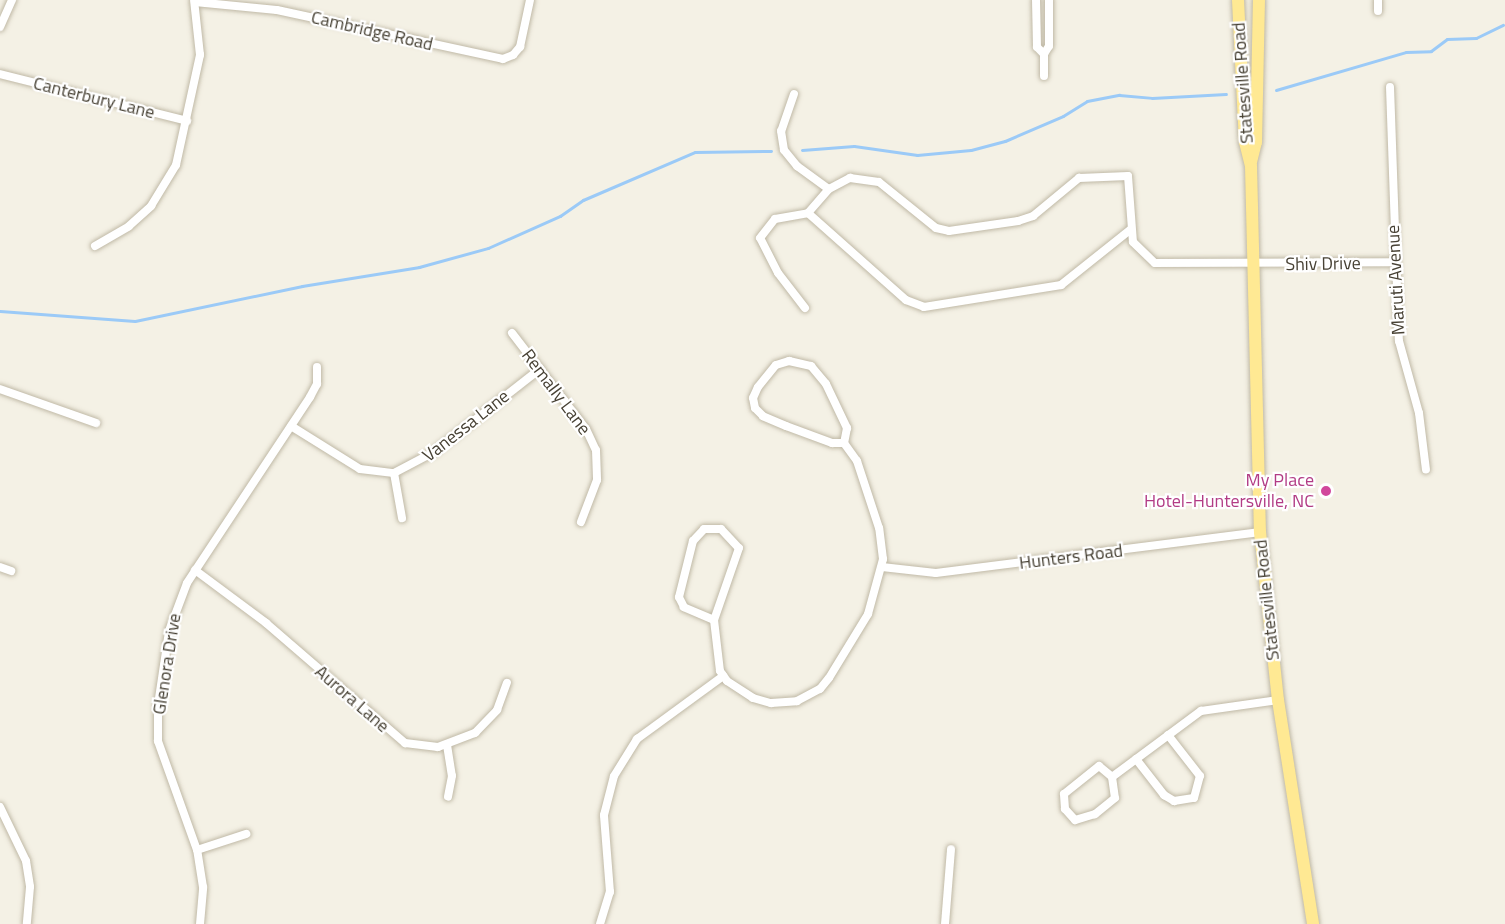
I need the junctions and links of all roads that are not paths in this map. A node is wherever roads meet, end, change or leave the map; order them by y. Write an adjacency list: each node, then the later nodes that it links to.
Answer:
1 (12, 0): 10 (street)
2 (530, 0): 8 (street, Cambridge Road)
3 (1036, 0): 11 (street)
4 (1049, 0): 11 (street)
5 (1238, 0): 17 (main road, Statesville Road)
6 (1259, 0): 17 (main road, Statesville Road)
7 (1378, 0): 9 (street)
8 (194, 1): 16 (street)
9 (1378, 11)
10 (0, 27)
11 (1044, 54): 13 (street)
12 (0, 74): 16 (street, Canterbury Lane)
13 (1044, 76)
14 (1390, 87): 22 (street, Maruti Avenue)
15 (794, 94): 18 (street)
16 (187, 121): 21 (street)
17 (1251, 166): 23 (main road, Statesville Road)
18 (829, 189): 19 (street); 20 (street)
19 (808, 213): 20 (street); 24 (street)
20 (1130, 230): 23 (street, Shiv Drive)
21 (94, 246)
22 (1394, 262): 23 (street, Shiv Drive); 32 (street, Maruti Avenue)
23 (1252, 266): 36 (main road, Statesville Road)
24 (805, 308)
25 (512, 333): 27 (street, Remally Lane)
26 (317, 367): 30 (street, Glenora Drive)
27 (540, 369): 33 (street, Vanessa Lane); 35 (street, Remally Lane)
28 (0, 389): 29 (street)
29 (96, 423)
30 (291, 426): 33 (street); 39 (street, Glenora Drive)
31 (844, 443): 31 (street); 38 (street)
32 (1426, 470)
33 (394, 473): 34 (street)
34 (402, 519)
35 (581, 522)
36 (1260, 532): 38 (street, Hunters Road); 44 (main road, Statesville Road)
37 (0, 567): 40 (street)
38 (882, 567): 42 (street)
39 (195, 570): 46 (street, Aurora Lane); 53 (street, Glenora Drive)
40 (11, 571)
41 (714, 620): 41 (street); 42 (street)
42 (723, 676): 56 (street)
43 (507, 683): 46 (street, Aurora Lane)
44 (1278, 700): 45 (street); 58 (main road, Statesville Road)
45 (1168, 735): 47 (street); 47 (street)
46 (447, 745): 49 (street)
47 (1136, 759): 48 (street)
48 (1112, 777): 48 (street)
49 (448, 797)
50 (0, 807): 54 (street)
51 (246, 834): 53 (street)
52 (951, 849): 57 (street)
53 (197, 850): 55 (street, Glenora Drive)
54 (27, 924)
55 (200, 924)
56 (600, 924)
57 (945, 924)
58 (1313, 924)

